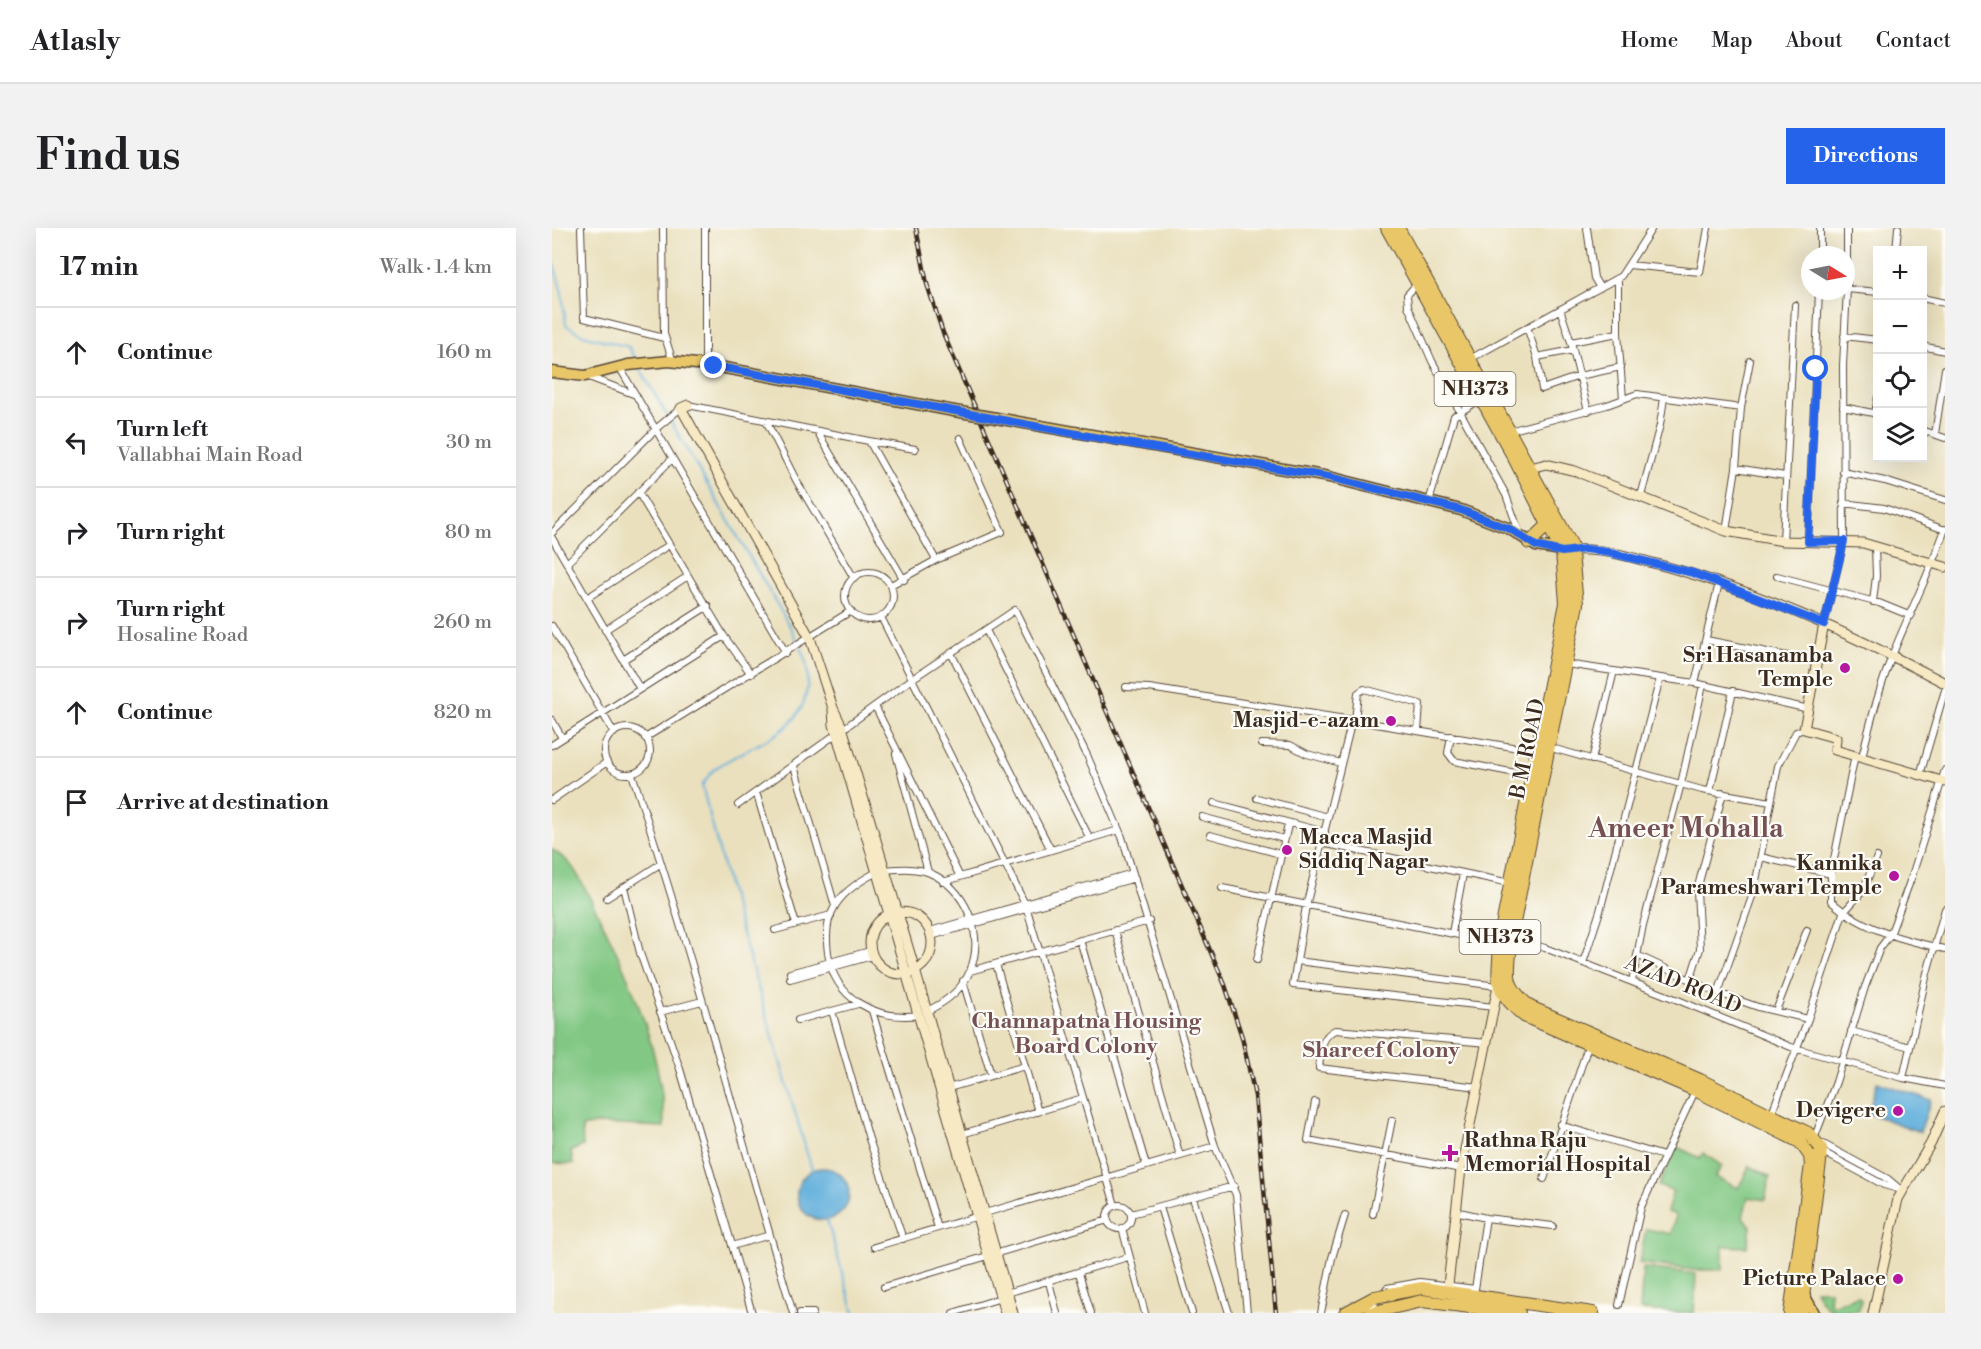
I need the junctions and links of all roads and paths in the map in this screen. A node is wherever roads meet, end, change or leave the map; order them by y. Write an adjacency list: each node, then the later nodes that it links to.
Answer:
1 (581, 228): 30 (street)
2 (663, 228): 30 (street)
3 (705, 228): 40 (street)
4 (1387, 228): 17 (highway, NH373)
5 (1587, 228): 18 (street)
6 (1652, 228): 15 (street)
7 (1708, 228): 15 (street)
8 (1820, 228): 12 (street)
9 (1847, 228): 13 (street)
10 (1898, 228): 14 (street)
11 (1401, 229): 37 (highway, NH373)
12 (1820, 246)
13 (1847, 246)
14 (1896, 246)
15 (1629, 265): 16 (street)
16 (1618, 278): 18 (street); 28 (street)
17 (1417, 283): 49 (highway, NH373); 54 (street)
18 (1600, 288): 26 (street)
19 (1855, 290): 20 (street)
20 (1873, 292)
21 (1927, 299): 24 (street)
22 (1819, 300): 85 (street)
23 (1846, 300): 29 (street)
24 (1945, 303)
25 (1795, 305): 71 (street)
26 (1560, 309): 27 (street); 32 (street)
27 (1527, 327): 36 (street); 37 (street)
28 (1618, 333): 32 (street); 42 (street)
29 (1844, 336): 31 (street); 52 (street)
30 (664, 338): 39 (street)
31 (1873, 339)
32 (1571, 342): 34 (street)
33 (1927, 347): 35 (street)
34 (1573, 350): 36 (street); 46 (street)
35 (1945, 351)
36 (1537, 357): 46 (street)
37 (1470, 359): 60 (highway, NH373)
38 (1750, 361): 53 (street)
39 (671, 362): 40 (main road); 41 (main road)
40 (705, 365): 75 (main road, bridge)
41 (624, 366): 45 (main road); 47 (street)
42 (1621, 367): 46 (street); 50 (street)
43 (1945, 369): 62 (street)
44 (552, 372): 45 (main road)
45 (585, 376): 47 (street)
46 (1579, 376): 55 (street)
47 (636, 396): 58 (street)
48 (1664, 398): 50 (street); 53 (street); 73 (street)
49 (1481, 399): 54 (street); 77 (highway, NH373)
50 (1623, 399): 55 (street)
51 (684, 406): 57 (street); 58 (street); 111 (street)
52 (1843, 407): 56 (street); 70 (street)
53 (1741, 408): 69 (street)
54 (1458, 411): 75 (street); 82 (street)
55 (1588, 411): 60 (street)
56 (1873, 413)
57 (766, 421): 59 (street); 95 (street)
58 (657, 428): 67 (street); 80 (street)
59 (817, 431): 65 (street); 96 (street)
60 (1509, 431): 68 (highway, NH373)
61 (1927, 431): 62 (street)
62 (1935, 434): 64 (street)
63 (960, 438): 89 (street)
64 (1945, 438)
65 (869, 441): 66 (street); 89 (street)
66 (915, 449)
67 (672, 459): 72 (street); 113 (street)
68 (1530, 468): 73 (street); 88 (highway, NH373)
69 (1736, 468): 71 (street); 79 (street)
70 (1843, 472): 74 (street); 76 (street)
71 (1785, 476): 83 (street)
72 (638, 492): 86 (street); 90 (street)
73 (1641, 496): 79 (street)
74 (1945, 500)
75 (1430, 502): 82 (main road)
76 (1843, 503): 78 (street); 84 (street)
77 (1548, 525): 82 (highway); 88 (highway, NH373)
78 (1945, 530): 91 (street)
79 (1726, 531): 83 (street)
80 (552, 533)
81 (552, 538): 90 (street)
82 (1525, 540): 88 (main road)
83 (1783, 541): 85 (street)
84 (1844, 541): 85 (street); 87 (street); 99 (street)
85 (1808, 542)
86 (669, 545): 93 (street); 100 (street)
87 (1875, 546): 91 (street); 101 (street)
88 (1567, 551): 97 (street); 118 (highway, NH373)
89 (936, 560): 96 (street)
90 (567, 563): 100 (street)
91 (1934, 564): 92 (street); 104 (street)
92 (1945, 567)
93 (688, 576): 102 (street); 108 (street)
94 (1777, 576): 99 (street)
95 (854, 578): 98 (street); 103 (street)
96 (904, 579): 98 (street)
97 (1719, 583): 106 (street); 112 (street)
98 (891, 585): 105 (street)
99 (1831, 592): 101 (street); 106 (street)
100 (587, 598): 108 (street)
101 (1873, 602): 104 (street)
102 (708, 606): 110 (street); 116 (street)
103 (851, 611): 105 (street); 111 (street)
104 (1911, 616): 115 (street)
105 (881, 617): 122 (street)
106 (1824, 624): 115 (street); 117 (street)
107 (552, 626): 132 (street)
108 (605, 630): 116 (street)
109 (986, 630): 114 (street); 169 (street); 172 (street)
110 (724, 636): 120 (street); 127 (street)
111 (808, 640): 113 (street); 138 (street)
112 (1706, 640): 117 (street); 123 (street)
113 (787, 653): 120 (street)
114 (951, 653): 122 (street); 175 (street)
115 (1892, 656): 124 (street); 146 (street)
116 (623, 660): 127 (street)
117 (1818, 662): 131 (street)
118 (1561, 663): 119 (street); 145 (highway, B M ROAD / NH373)
119 (1614, 671): 121 (street); 147 (street)
120 (751, 674): 141 (street)
121 (1660, 678): 123 (street); 152 (street)
122 (912, 679): 130 (street); 180 (street)
123 (1695, 683): 125 (street)
124 (1945, 683)
125 (1703, 685): 129 (street); 157 (street)
126 (1126, 687): 134 (street)
127 (640, 689): 132 (street)
128 (1945, 690): 154 (street)
129 (1733, 691): 131 (street); 158 (street)
130 (876, 706): 138 (street); 142 (street)
131 (1810, 710): 135 (street)
132 (603, 714): 137 (street); 140 (street)
133 (552, 720): 140 (street)
134 (1353, 721): 136 (street); 136 (street); 149 (street)
135 (1804, 729): 146 (street); 163 (street)
136 (1418, 731): 139 (street)
137 (614, 733): 141 (street); 148 (street)
138 (840, 733): 150 (street); 181 (street)
139 (1451, 736): 145 (street); 155 (street)
140 (562, 738): 144 (street)
141 (645, 738): 153 (street)
142 (892, 740): 182 (street); 185 (street)
143 (1262, 744): 149 (street)
144 (552, 745)
145 (1542, 749): 147 (street); 155 (highway, NH373); 210 (highway, B M ROAD / NH373)
146 (1858, 756): 154 (street); 184 (street)
147 (1592, 760): 152 (street)
148 (607, 762): 153 (street); 162 (street)
149 (1341, 763): 167 (street)
150 (794, 766): 159 (street); 193 (street)
151 (1945, 771): 156 (street)
152 (1636, 773): 157 (street); 218 (street)
153 (632, 774): 179 (street)
154 (1920, 775): 156 (street)
155 (1531, 776): 188 (highway, NH373)
156 (1943, 782): 208 (street)
157 (1681, 784): 158 (street); 215 (street)
158 (1710, 791): 160 (street)
159 (756, 792): 165 (street); 202 (street)
160 (1723, 793): 163 (street); 224 (street)
161 (1257, 798): 167 (street)
162 (552, 800)
163 (1771, 802): 177 (street)
164 (1214, 803): 168 (street)
165 (738, 805)
166 (1202, 817): 173 (street)
167 (1329, 817): 170 (street)
168 (1288, 825): 170 (street); 173 (street)
169 (1119, 830): 172 (street); 186 (street)
170 (1325, 832): 174 (street)
171 (1210, 835): 176 (street)
172 (1090, 839): 175 (street)
173 (1284, 839): 176 (street)
174 (1322, 843): 183 (street); 194 (street)
175 (1051, 850): 180 (street)
176 (1280, 854): 192 (street)
177 (1761, 857): 184 (street); 228 (street)
178 (1877, 857): 198 (street)
179 (660, 864): 189 (street); 229 (street)
180 (1005, 864): 185 (street); 195 (street)
181 (880, 871): 182 (street); 193 (street); 197 (street)
182 (928, 872): 187 (street)
183 (1462, 874): 188 (street); 206 (street)
184 (1831, 874): 198 (street)
185 (960, 876): 187 (street)
186 (1134, 876): 195 (street); 201 (street)
187 (943, 882): 200 (street)
188 (1510, 883): 210 (highway, NH373)
189 (624, 887): 191 (street); 235 (street)
190 (1222, 888): 192 (street, AZAD ROAD)
191 (607, 898)
192 (1270, 898): 194 (street, AZAD ROAD); 216 (street)
193 (835, 906): 199 (street)
194 (1306, 906): 206 (street, AZAD ROAD); 217 (street)
195 (1026, 907): 200 (street); 213 (street)
196 (1945, 909): 211 (street)
197 (892, 913): 207 (street); 214 (street); 222 (street)
198 (1843, 913): 208 (street); 238 (street)
199 (831, 915): 202 (street); 219 (street)
200 (972, 921): 207 (street); 221 (street)
201 (1149, 921): 204 (street); 262 (street)
202 (796, 924): 203 (street)
203 (775, 930)
204 (1115, 930): 209 (street); 264 (street)
205 (1807, 930): 234 (street)
206 (1452, 933): 210 (street, AZAD ROAD)
207 (930, 934): 222 (street)
208 (1890, 935): 211 (street); 240 (street)
209 (1080, 940): 213 (street); 267 (street)
210 (1505, 940): 218 (street, AZAD ROAD); 227 (highway, NH373); 237 (highway, B M ROAD / NH373)
211 (1934, 947): 212 (street); 243 (street)
212 (1945, 949)
213 (1040, 951): 220 (street); 253 (street)
214 (871, 954): 219 (street); 222 (street)
215 (1637, 955): 224 (street); 226 (street)
216 (1257, 960)
217 (1297, 961): 227 (street); 231 (street)
218 (1583, 963): 226 (street, AZAD ROAD)
219 (830, 964): 223 (street); 230 (street)
220 (996, 964): 221 (street); 246 (street)
221 (970, 971): 225 (street)
222 (911, 972): 236 (street)
223 (790, 976)
224 (1690, 980): 228 (street)
225 (963, 981): 236 (street); 247 (street)
226 (1632, 982): 244 (street, AZAD ROAD)
227 (1498, 986): 231 (street); 237 (highway, NH373)
228 (1718, 993): 234 (street)
229 (702, 1001): 235 (street); 286 (street)
230 (858, 1004): 232 (street); 233 (street)
231 (1494, 1007): 242 (street)
232 (832, 1011): 239 (street); 287 (street)
233 (872, 1011): 236 (street); 284 (street)
234 (1776, 1011): 238 (street)
235 (660, 1012): 288 (street)
236 (923, 1013): 251 (street)
237 (1546, 1019): 241 (highway, NH373); 257 (highway, B M ROAD / NH373)
238 (1808, 1019): 244 (street)
239 (798, 1020)
240 (1851, 1031): 243 (street); 245 (street)
241 (1588, 1043): 252 (highway, NH373); 259 (street)
242 (1488, 1044): 250 (street); 250 (street)
243 (1910, 1047): 248 (street)
244 (1797, 1048): 245 (street, AZAD ROAD); 257 (street)
245 (1843, 1061): 248 (street, AZAD ROAD); 261 (street)
246 (1025, 1065): 247 (street); 256 (street)
247 (991, 1075): 251 (street)
248 (1903, 1078): 249 (street, AZAD ROAD)
249 (1945, 1086)
250 (1478, 1087): 268 (street)
251 (945, 1089): 260 (street); 277 (street)
252 (1695, 1090): 261 (highway, NH373); 266 (street)
253 (1083, 1098): 256 (street); 269 (street)
254 (1315, 1102): 265 (street)
255 (1945, 1111): 272 (street)
256 (1038, 1112): 260 (street)
257 (1771, 1115): 261 (highway, B M ROAD / NH373)
258 (1392, 1119): 265 (street)
259 (1560, 1125): 266 (street); 270 (street)
260 (962, 1134): 277 (street)
261 (1809, 1140): 263 (highway, NH373); 272 (street); 318 (highway)
262 (1215, 1146): 264 (street); 271 (street)
263 (1821, 1151): 272 (street); 296 (highway)
264 (1180, 1155): 267 (street)
265 (1386, 1156): 268 (street); 279 (street)
266 (1664, 1156): 298 (street)
267 (1146, 1165): 269 (street)
268 (1461, 1169): 276 (street)
269 (1106, 1177): 274 (street); 277 (street)
270 (1544, 1179)
271 (1234, 1186): 273 (street); 313 (street)
272 (1899, 1194): 321 (street)
273 (1193, 1198): 275 (street); 312 (street)
274 (1115, 1205): 278 (street); 282 (street)
275 (1160, 1207): 278 (street); 311 (street)
276 (1455, 1210): 281 (street); 294 (street)
277 (981, 1214): 284 (street); 290 (street)
278 (1131, 1214): 285 (street)
279 (1373, 1214)
280 (1345, 1215): 314 (street)
281 (1486, 1218): 283 (street); 294 (street)
282 (1108, 1220): 285 (street); 290 (street)
283 (1553, 1226)
284 (938, 1228): 287 (street)
285 (1122, 1228): 291 (street)
286 (770, 1235): 288 (street); 302 (street)
287 (903, 1239): 289 (street)
288 (732, 1246): 301 (street)
289 (874, 1247)
290 (993, 1256): 295 (street); 297 (street)
291 (1128, 1257): 292 (street); 310 (street)
292 (1079, 1273): 293 (street); 309 (street)
293 (1048, 1282): 297 (street); 308 (street)
294 (1448, 1284): 300 (street)
295 (884, 1287)
296 (1804, 1295): 319 (highway); 320 (main road)
297 (1004, 1296): 299 (street); 306 (street); 307 (street)
298 (1619, 1305)
299 (962, 1312): 305 (street)
300 (1371, 1312): 316 (highway)
301 (752, 1313)
302 (793, 1313)
303 (800, 1313): 304 (street)
304 (813, 1313)
305 (953, 1313)
306 (1005, 1313)
307 (1013, 1313)
308 (1057, 1313)
309 (1092, 1313)
310 (1145, 1313)
311 (1192, 1313)
312 (1229, 1313)
313 (1247, 1313)
314 (1321, 1313)
315 (1345, 1313): 317 (highway, bridge)
316 (1519, 1313)
317 (1593, 1313)
318 (1790, 1313)
319 (1801, 1313)
320 (1814, 1313)
321 (1873, 1313)

